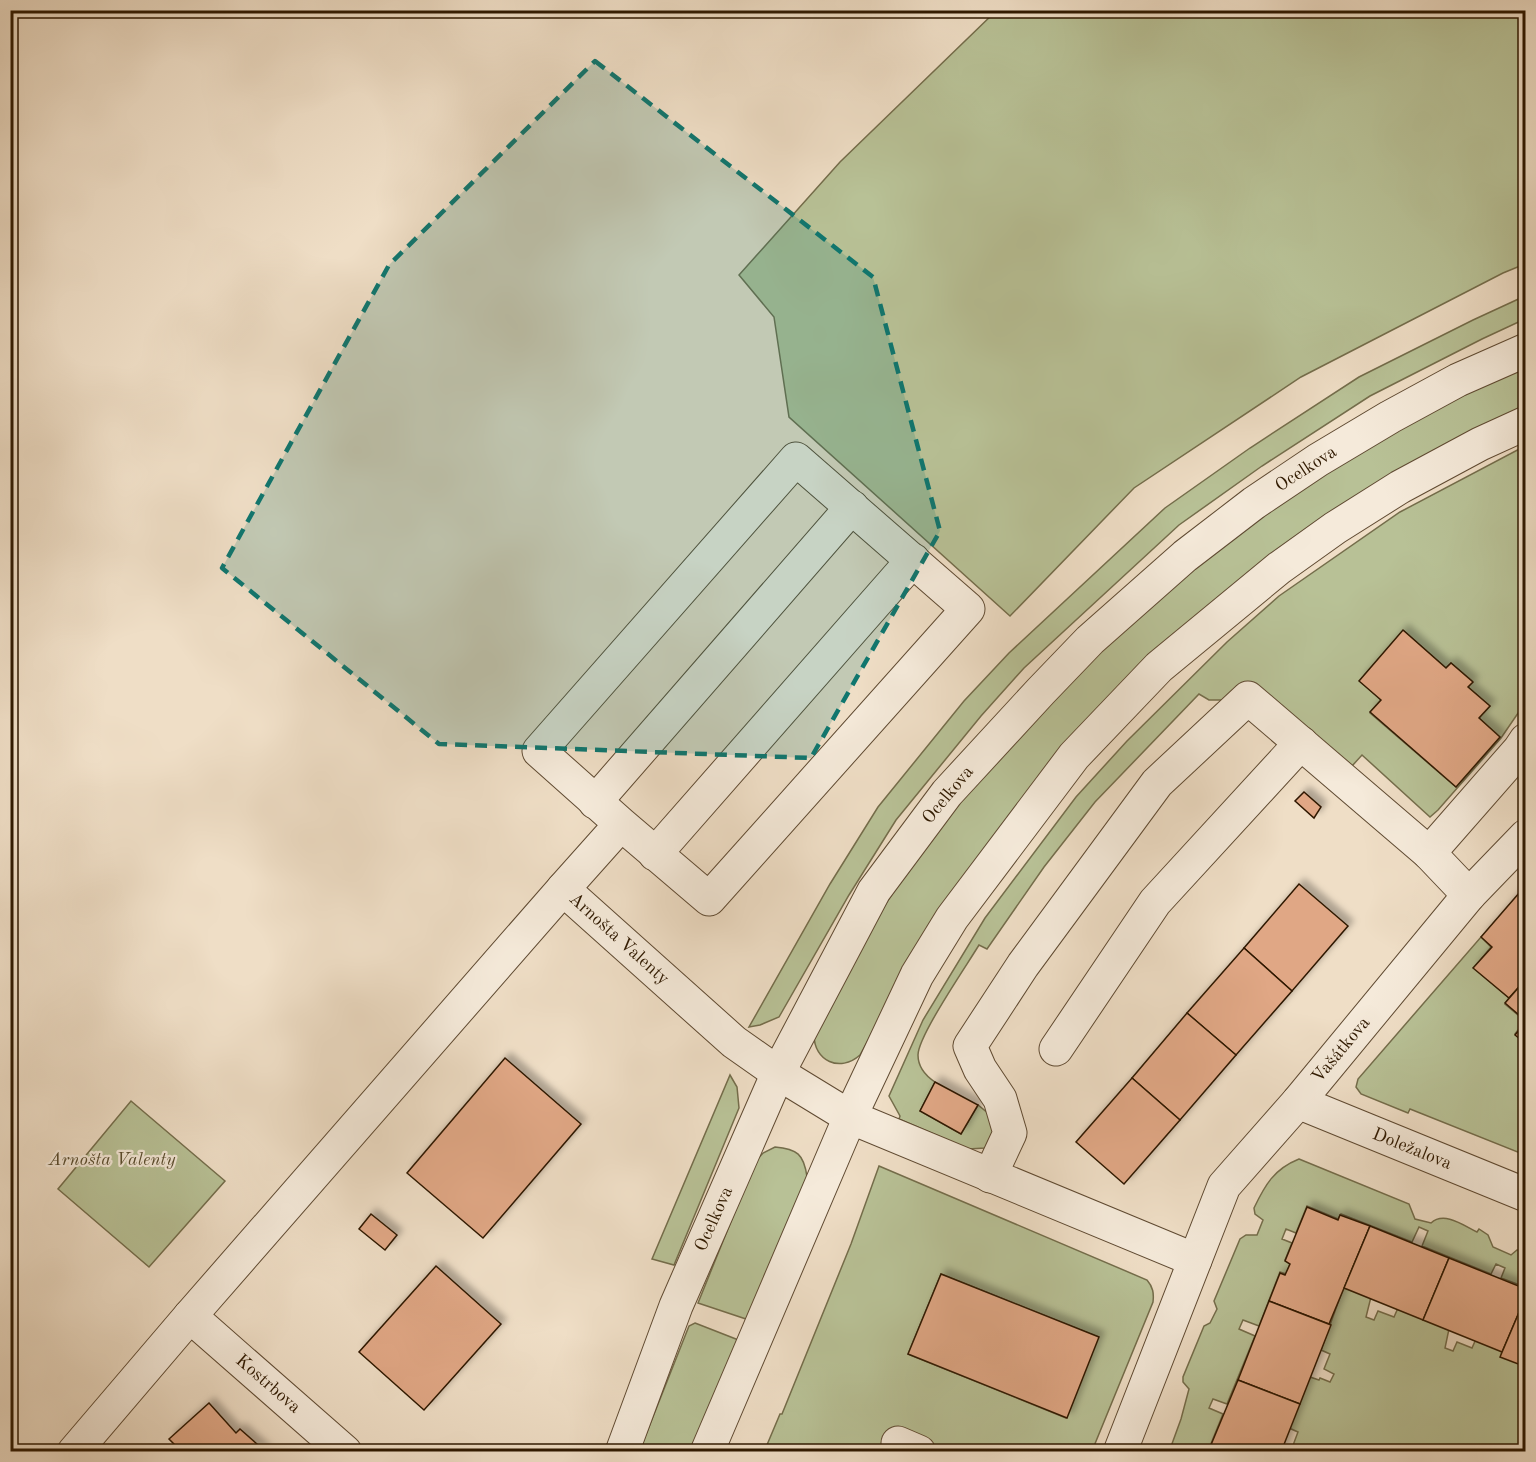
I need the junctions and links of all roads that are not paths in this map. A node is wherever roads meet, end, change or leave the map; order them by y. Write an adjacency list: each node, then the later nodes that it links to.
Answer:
1 (1526, 350): 15 (street, Ocelkova)
2 (1526, 423): 17 (street)
3 (852, 507): 4 (street); 7 (street); 7 (street)
4 (913, 560): 11 (street); 11 (street)
5 (1526, 740): 10 (street)
6 (1301, 743): 10 (street); 14 (street); 18 (street)
7 (594, 802): 8 (street)
8 (621, 824): 11 (street); 12 (street)
9 (1526, 836): 13 (street, Vašátkova)
10 (1429, 853): 13 (street)
11 (655, 854)
12 (563, 889): 15 (street, Arnošta Valenty); 21 (street, Arnošta Valenty)
13 (1469, 895): 16 (street, Vašátkova)
14 (1056, 1049)
15 (778, 1073): 17 (street, Arnošta Valenty); 24 (street, Ocelkova)
16 (1298, 1102): 19 (street, Doležalova); 20 (street, Vašátkova)
17 (850, 1117): 18 (street); 25 (street)
18 (990, 1176): 20 (street)
19 (1526, 1195)
20 (1195, 1260): 26 (street, Vašátkova)
21 (190, 1316): 22 (street, Arnošta Valenty); 23 (street, Kostrbova)
22 (74, 1452)
23 (345, 1452)
24 (622, 1452)
25 (707, 1452)
26 (1120, 1452)

